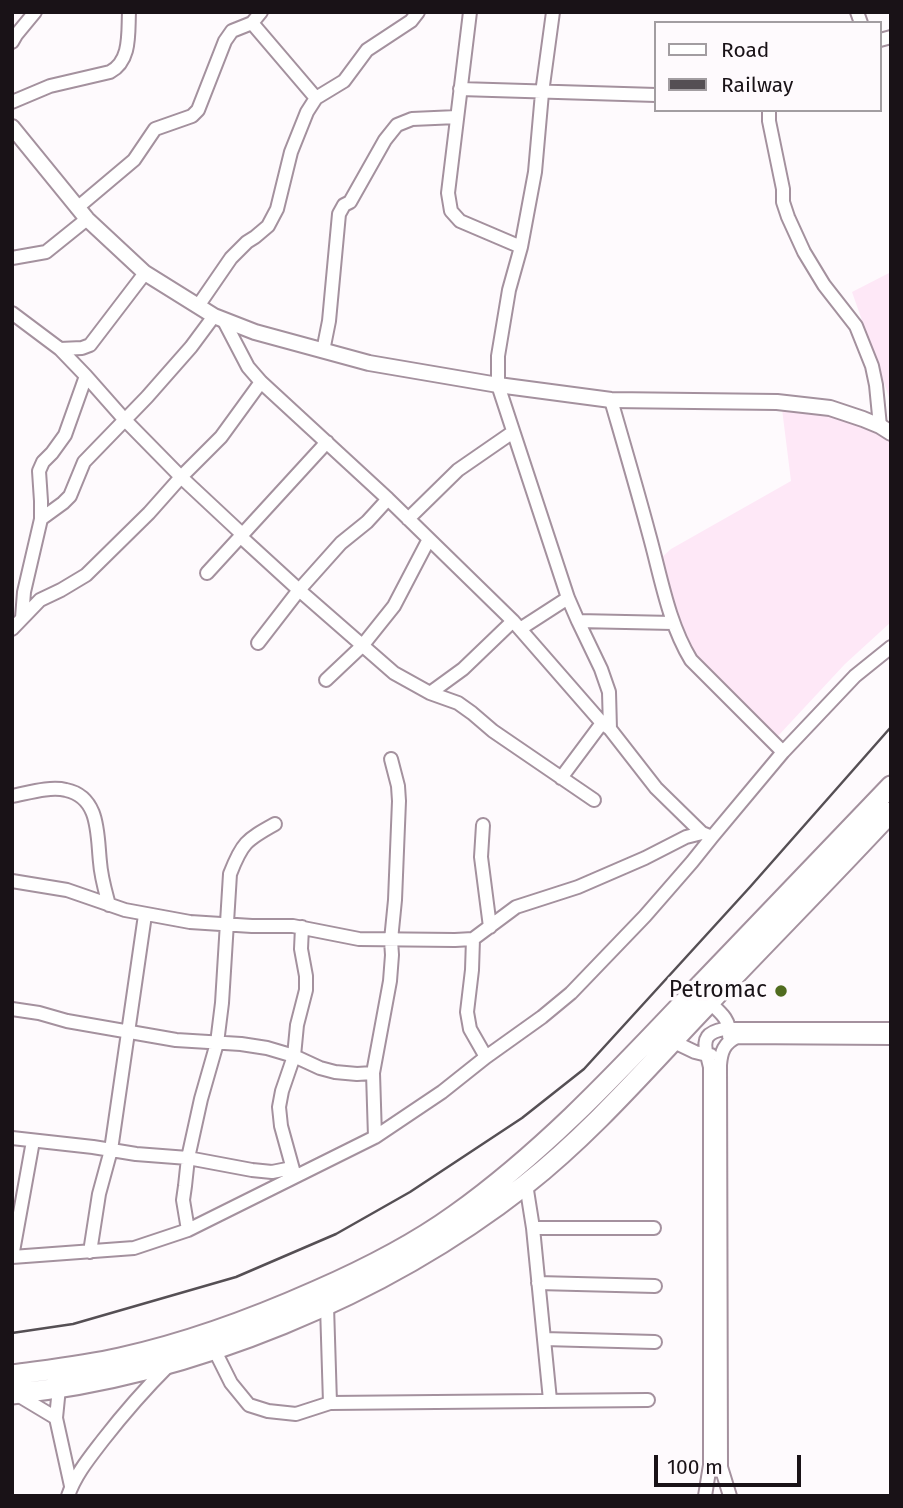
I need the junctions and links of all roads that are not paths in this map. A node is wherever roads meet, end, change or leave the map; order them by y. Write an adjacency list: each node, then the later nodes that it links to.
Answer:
1 (35, 12): 7 (street)
2 (129, 12): 12 (street)
3 (418, 12): 11 (street)
4 (470, 12): 8 (street)
5 (553, 12): 9 (street)
6 (256, 17): 11 (street); 17 (street)
7 (12, 42)
8 (460, 89): 9 (street); 14 (street)
9 (542, 93): 10 (street); 18 (street)
10 (654, 95)
11 (316, 98): 21 (street)
12 (12, 103)
13 (769, 112): 31 (street)
14 (457, 117): 18 (street); 25 (street)
15 (12, 127): 16 (street)
16 (19, 146): 17 (street)
17 (82, 214): 19 (street); 20 (street)
18 (521, 247): 28 (street)
19 (12, 258)
20 (145, 273): 21 (street); 24 (street)
21 (198, 306): 23 (street)
22 (12, 313): 24 (street)
23 (219, 318): 25 (street); 27 (street); 30 (street)
24 (60, 349): 26 (street)
25 (323, 351): 28 (street)
26 (86, 376): 30 (street); 36 (street)
27 (261, 382): 33 (street); 34 (street)
28 (498, 385): 29 (street); 32 (street)
29 (611, 400): 31 (street); 45 (street)
30 (124, 419): 34 (street); 36 (street)
31 (886, 430)
32 (513, 432): 37 (street); 42 (street)
33 (327, 442): 35 (street); 38 (street)
34 (181, 477): 38 (street); 43 (street)
35 (388, 499): 37 (street); 41 (street)
36 (40, 519): 43 (street)
37 (408, 519): 39 (street)
38 (241, 535): 40 (street); 41 (street)
39 (429, 539): 46 (street); 49 (street)
40 (206, 573)
41 (299, 590): 48 (street); 49 (street)
42 (568, 598): 44 (street); 46 (street)
43 (22, 618): 47 (street)
44 (578, 621): 45 (street); 53 (street)
45 (673, 622): 54 (street)
46 (517, 625): 52 (street); 53 (street)
47 (12, 629)
48 (258, 643)
49 (362, 646): 51 (street); 52 (street)
50 (891, 647): 54 (street)
51 (326, 680)
52 (430, 693): 56 (street)
53 (606, 726): 56 (street); 63 (street)
54 (783, 752): 63 (street)
55 (391, 759): 71 (street)
56 (561, 778): 59 (street)
57 (891, 786): 104 (highway)
58 (12, 796): 65 (street)
59 (594, 800)
60 (891, 812): 72 (highway)
61 (275, 824): 67 (street)
62 (483, 825): 68 (street)
63 (707, 835): 68 (street); 83 (street)
64 (12, 881): 65 (street)
65 (109, 905): 66 (street)
66 (145, 915): 67 (street); 75 (street)
67 (226, 925): 69 (street); 79 (street)
68 (490, 927): 70 (street)
69 (302, 928): 71 (street); 82 (street)
70 (473, 939): 71 (street); 83 (street)
71 (391, 940): 84 (street)
72 (709, 1002): 76 (street); 78 (highway)
73 (12, 1009): 75 (street)
74 (891, 1029): 76 (street)
75 (128, 1032): 79 (street); 88 (street)
76 (729, 1035): 77 (street); 80 (street); 81 (street)
77 (891, 1038)
78 (672, 1041): 81 (street); 91 (highway)
79 (217, 1043): 82 (street); 89 (street)
80 (721, 1053): 81 (street); 106 (street)
81 (706, 1055): 106 (street)
82 (294, 1056): 84 (street); 90 (street)
83 (486, 1057): 85 (street)
84 (373, 1073): 85 (street)
85 (375, 1137): 90 (street)
86 (12, 1138): 87 (street)
87 (33, 1141): 88 (street); 95 (street)
88 (111, 1150): 89 (street); 95 (street)
89 (188, 1158): 90 (street); 94 (street)
90 (293, 1173): 94 (street)
91 (526, 1184): 92 (street); 98 (highway)
92 (533, 1228): 93 (street); 96 (street)
93 (654, 1228)
94 (188, 1230): 95 (street)
95 (90, 1252)
96 (538, 1283): 97 (street); 99 (street)
97 (655, 1286)
98 (327, 1306): 101 (highway); 110 (street)
99 (544, 1339): 100 (street); 107 (street)
100 (655, 1342)
101 (214, 1349): 102 (highway); 110 (street)
102 (169, 1364): 103 (highway); 109 (street)
103 (131, 1375): 105 (highway); 109 (street)
104 (13, 1388): 105 (highway); 111 (street)
105 (59, 1388): 111 (street)
106 (716, 1396): 113 (street); 114 (street)
107 (550, 1400): 108 (street); 110 (street)
108 (648, 1400)
109 (133, 1402): 112 (street)
110 (330, 1403)
111 (56, 1418): 112 (street)
112 (70, 1491)
113 (705, 1496)
114 (730, 1496)

